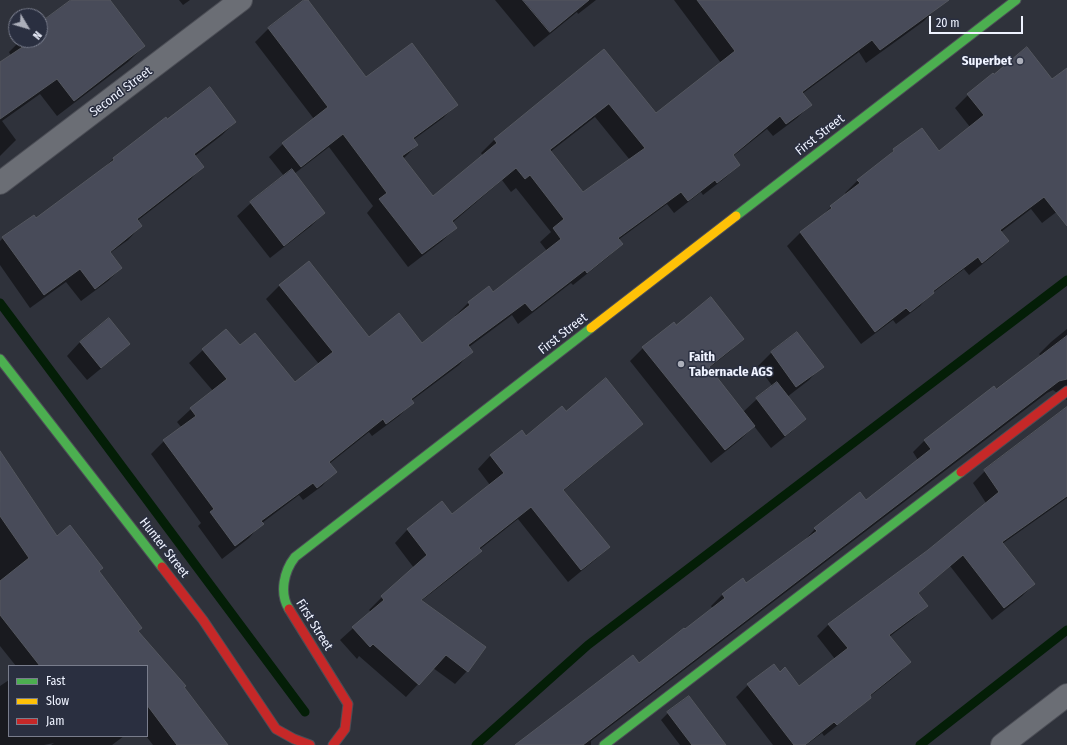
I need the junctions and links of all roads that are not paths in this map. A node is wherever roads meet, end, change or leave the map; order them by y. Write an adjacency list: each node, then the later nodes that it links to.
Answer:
1 (241, 0): 3 (street, Second Street)
2 (1016, 0): 8 (street, First Street)
3 (0, 184)
4 (3, 369): 7 (street, Hunter Street)
5 (1067, 391): 9 (street)
6 (1067, 695): 10 (street)
7 (310, 745)
8 (333, 745)
9 (604, 745)
10 (1002, 745)

